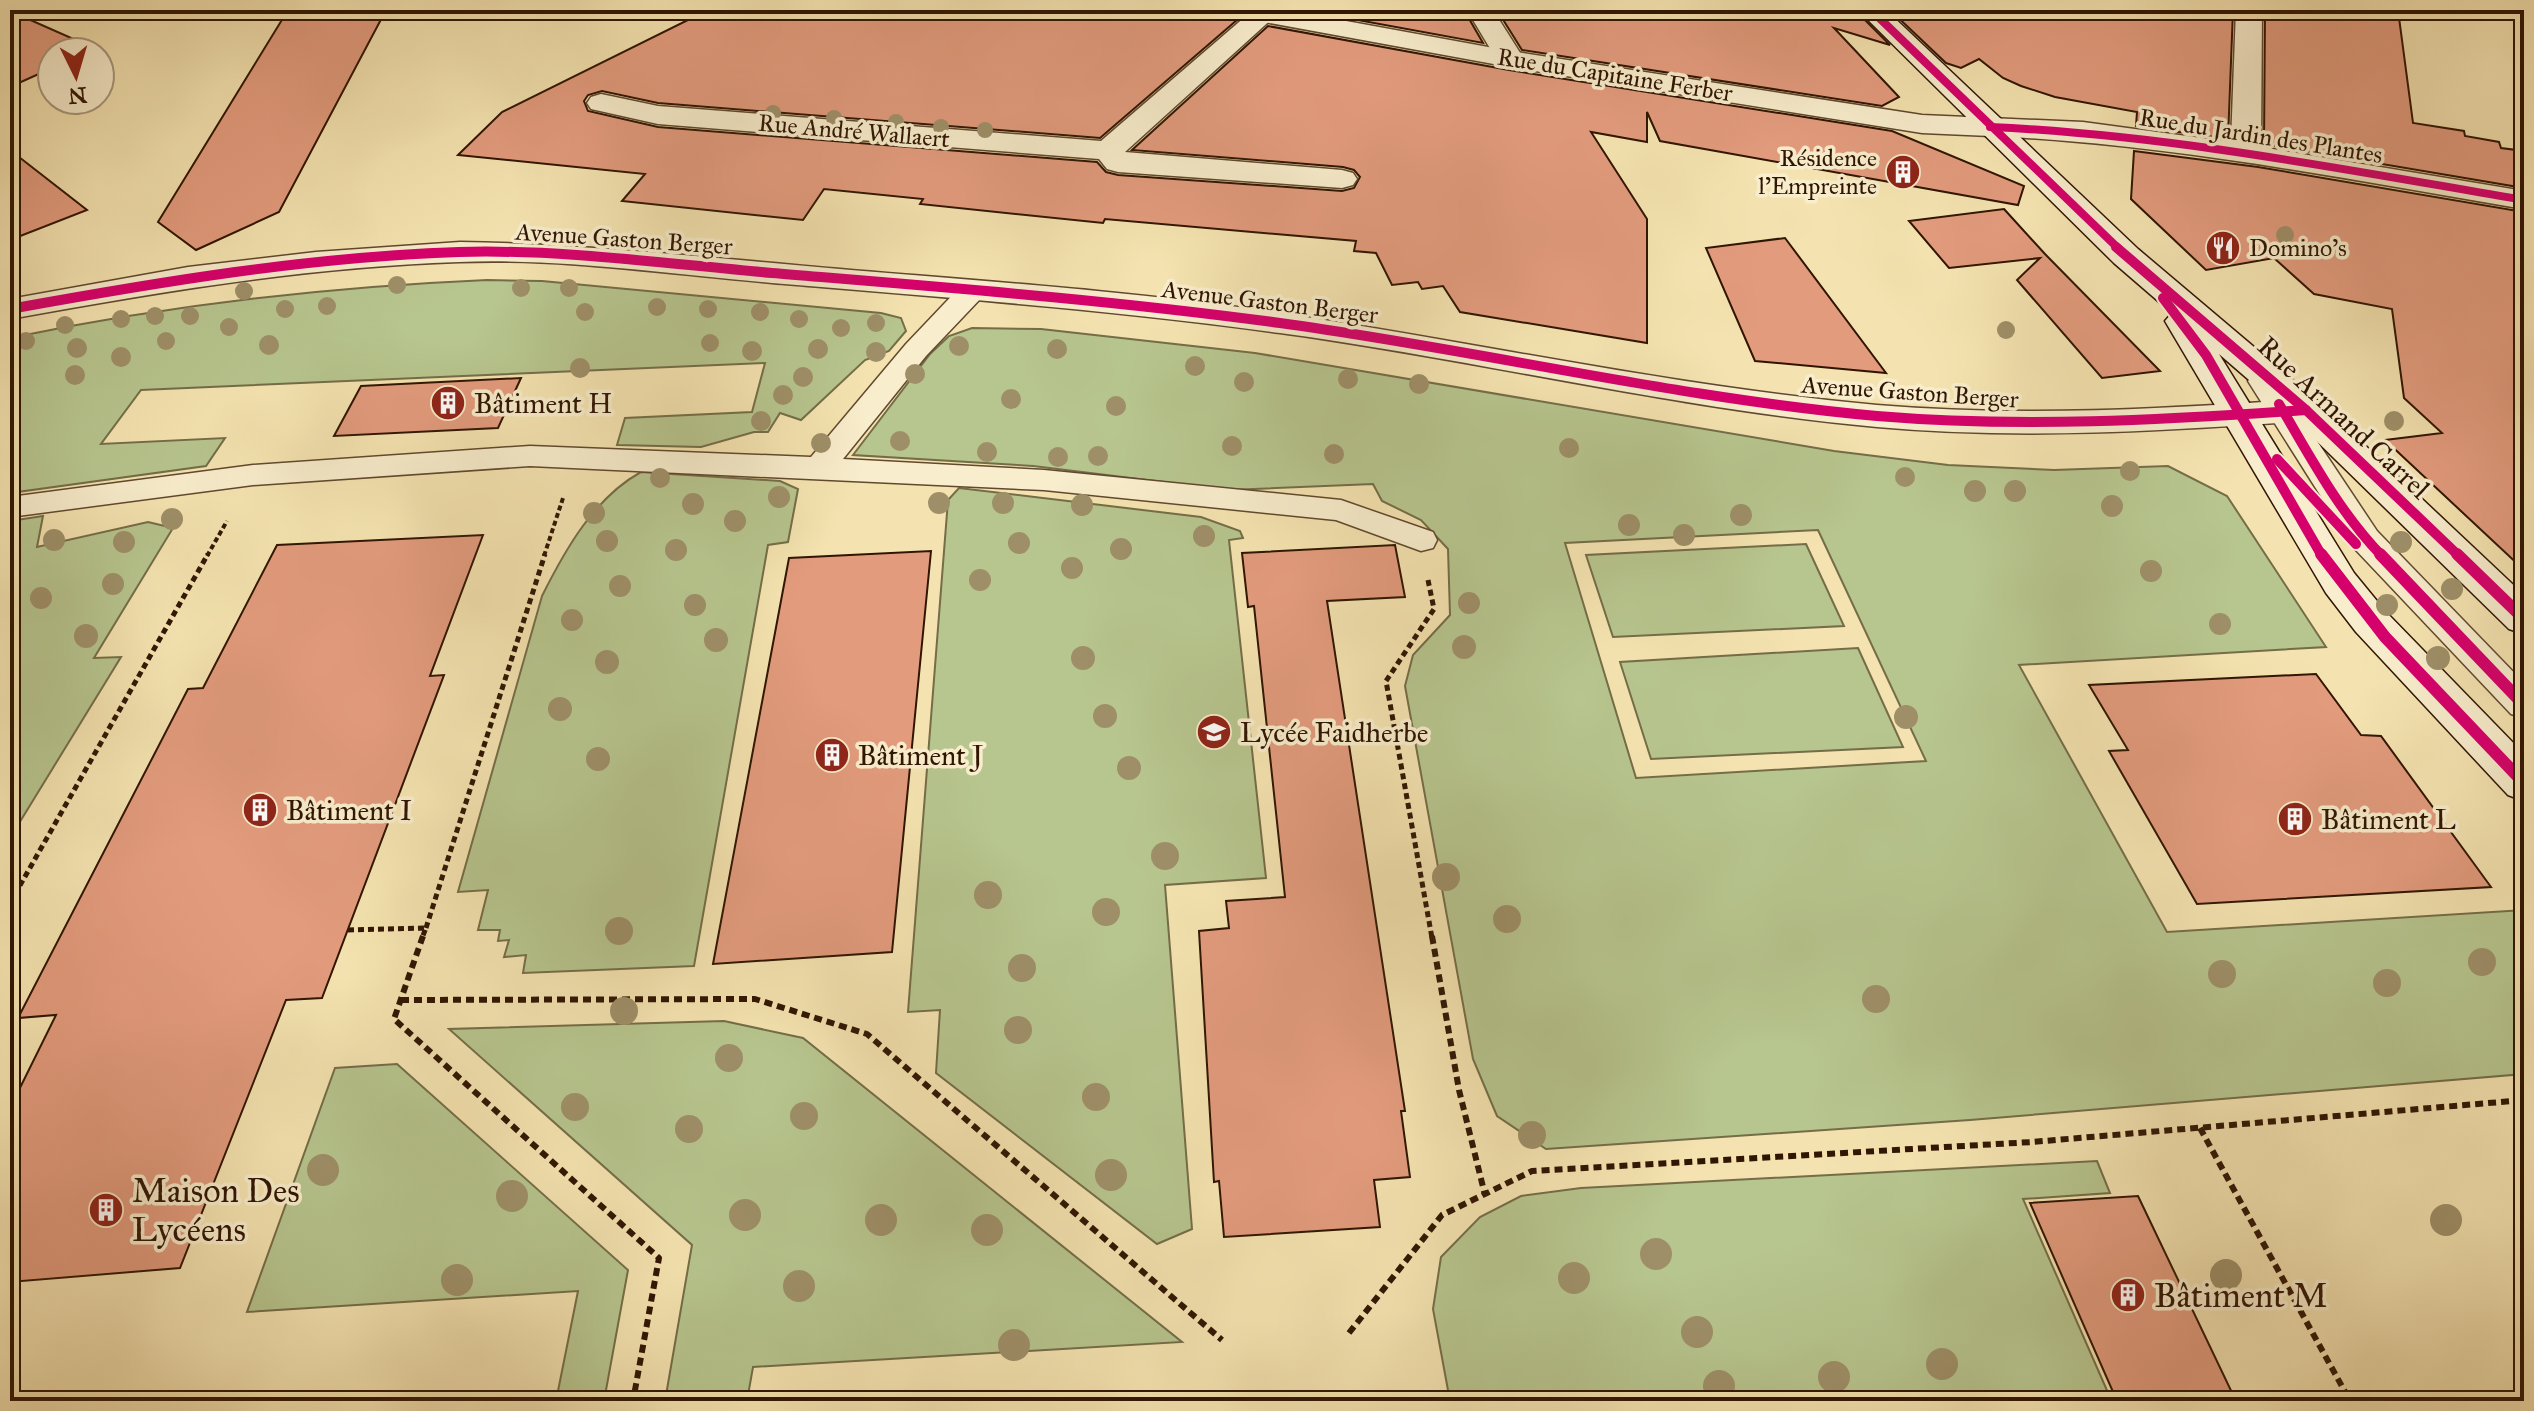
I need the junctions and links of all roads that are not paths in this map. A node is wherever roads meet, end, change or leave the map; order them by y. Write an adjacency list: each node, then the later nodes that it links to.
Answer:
1 (1480, 10): 5 (street)
2 (1871, 10): 6 (street, Rue Armand Carrel)
3 (2249, 10): 10 (street)
4 (1252, 12): 5 (street, Rue du Capitaine Ferber); 9 (street)
5 (1510, 59): 8 (street, Rue du Capitaine Ferber)
6 (1962, 99): 8 (street, Rue Armand Carrel); 10 (street, Rue du Jardin des Plantes)
7 (601, 103): 9 (street, Rue André Wallaert)
8 (1990, 127): 10 (street, Rue du Jardin des Plantes); 13 (street, Rue Armand Carrel)
9 (1108, 151): 11 (street, Rue André Wallaert)
10 (2246, 153): 12 (street, Rue du Jardin des Plantes)
11 (1342, 179)
12 (2524, 200)
13 (2126, 256): 16 (street, Rue Armand Carrel); 17 (street, Rue Armand Carrel)
14 (973, 290): 15 (street, Avenue Gaston Berger); 17 (street, Avenue Gaston Berger); 18 (lane)
15 (10, 309)
16 (2294, 410): 17 (street, Avenue Gaston Berger); 21 (lane); 22 (street, Rue Armand Carrel)
17 (2242, 415): 21 (lane); 24 (street, Rue Armand Carrel)
18 (819, 467): 19 (lane); 20 (lane)
19 (10, 507)
20 (1421, 540)
21 (2428, 607): 23 (lane)
22 (2524, 619)
23 (2524, 705)
24 (2524, 783)

